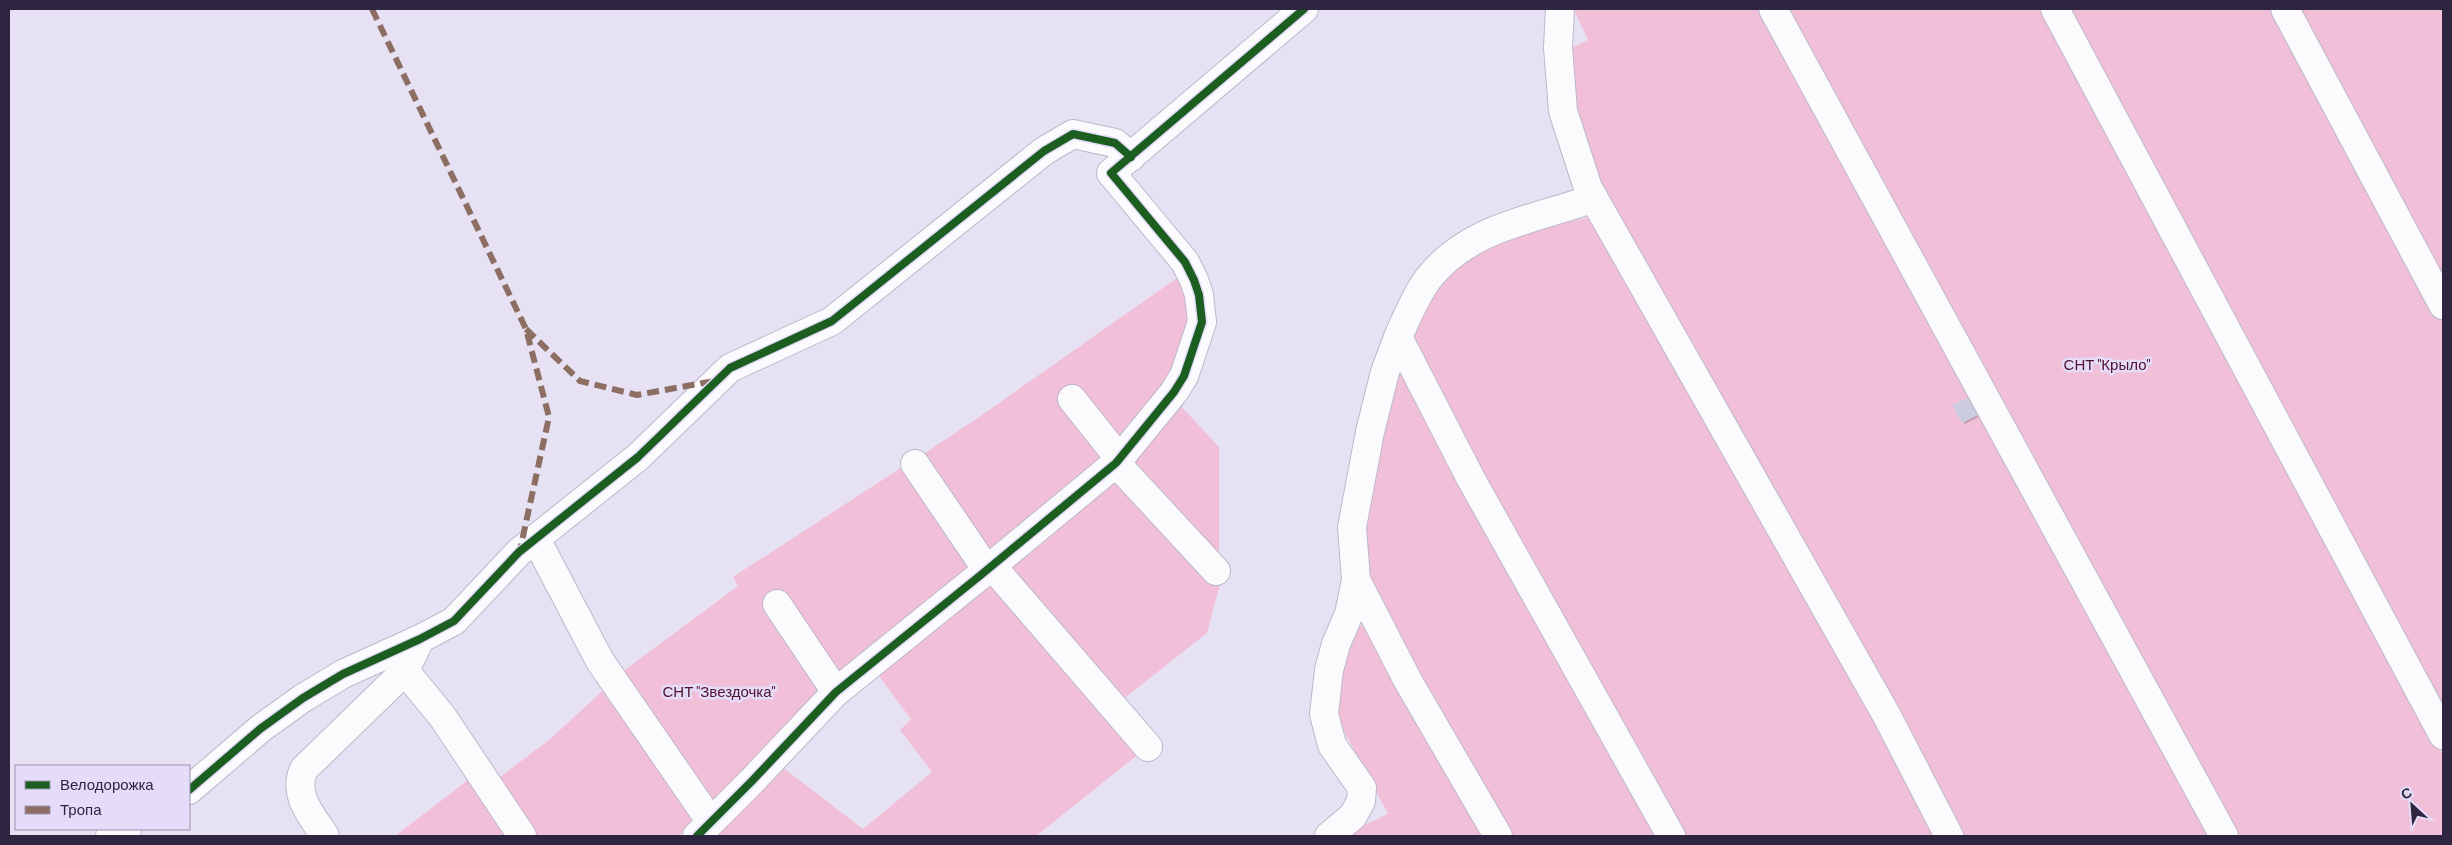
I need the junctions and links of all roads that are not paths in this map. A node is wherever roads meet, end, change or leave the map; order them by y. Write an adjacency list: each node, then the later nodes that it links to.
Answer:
1 (1304, 9): 6 (street)
2 (1560, 9): 7 (street)
3 (1774, 9): 33 (street)
4 (2055, 9): 21 (street)
5 (2285, 9): 8 (street)
6 (1131, 156): 11 (street); 13 (street)
7 (1594, 198): 9 (street); 32 (street)
8 (2443, 305)
9 (1398, 337): 16 (street); 31 (street)
10 (1072, 399): 11 (street)
11 (1117, 461): 14 (street); 15 (street)
12 (915, 464): 14 (street)
13 (536, 539): 18 (street); 24 (street)
14 (989, 568): 20 (street); 22 (street)
15 (1216, 571)
16 (1356, 580): 29 (street); 30 (street)
17 (777, 604): 20 (street)
18 (420, 640): 19 (street); 23 (street)
19 (405, 671): 27 (street); 28 (street)
20 (836, 692): 24 (street)
21 (2443, 735)
22 (1148, 747)
23 (190, 789)
24 (704, 829)
25 (125, 830): 26 (street)
26 (110, 836)
27 (325, 836)
28 (522, 836)
29 (1330, 836)
30 (1498, 836)
31 (1671, 836)
32 (1949, 836)
33 (2224, 836)

